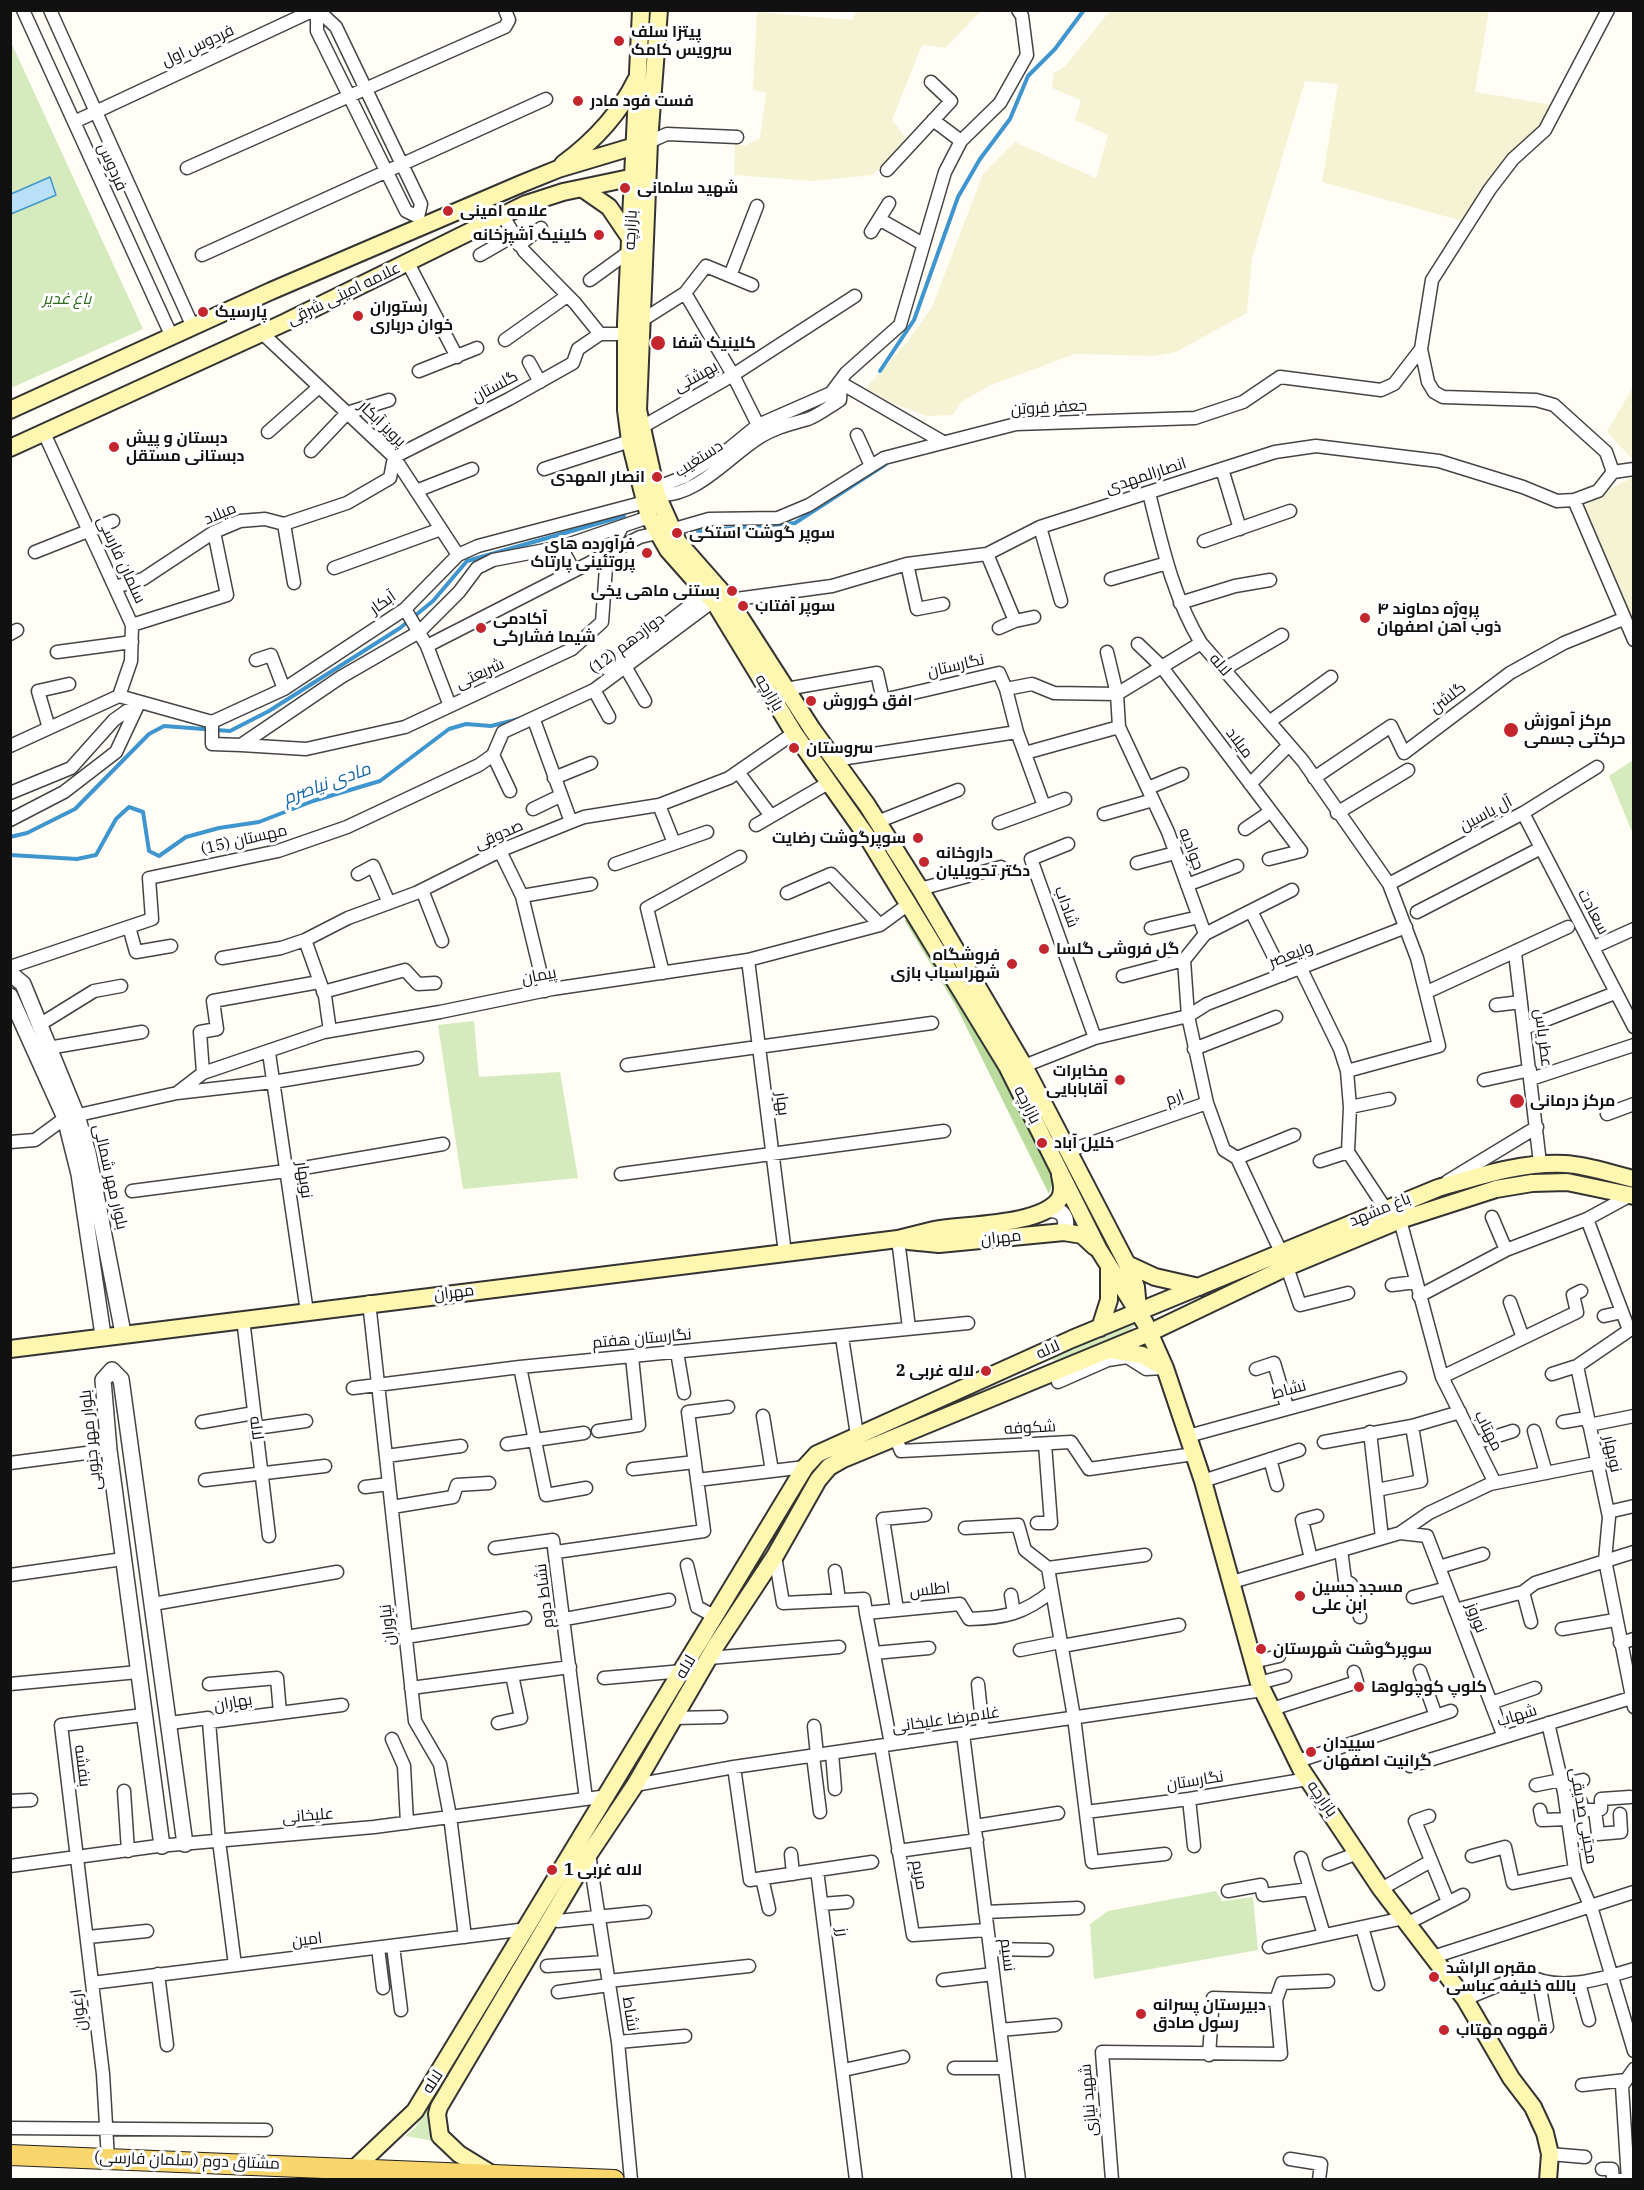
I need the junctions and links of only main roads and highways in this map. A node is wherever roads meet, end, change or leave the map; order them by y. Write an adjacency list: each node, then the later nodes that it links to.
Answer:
1 (641, 10): 3 (main road, بازارچه)
2 (659, 10): 4 (main road, بازارچه)
3 (639, 74): 4 (main road, بازارچه); 6 (main road)
4 (642, 144): 5 (main road, علامه امینی شرقی); 7 (main road, بازارچه)
5 (614, 153): 6 (main road, علامه امینی شرقی); 7 (main road)
6 (554, 171): 9 (main road, علامه امینی شرقی)
7 (634, 177): 8 (main road, علامه امینی شرقی); 11 (main road, بازارچه); 14 (main road, بازارچه)
8 (583, 189): 10 (main road, علامه امینی شرقی); 11 (main road)
9 (492, 198): 10 (main road); 12 (main road, علامه امینی شرقی)
10 (500, 218): 13 (main road, علامه امینی شرقی)
11 (630, 245): 14 (main road, بازارچه)
12 (10, 410)
13 (10, 448)
14 (650, 505): 15 (main road, بازارچه)
15 (664, 532): 16 (main road, بازارچه); 16 (main road, بازارچه)
16 (860, 810): 17 (main road, بازارچه)
17 (915, 896): 18 (main road, بازارچه); 25 (main road, بازارچه)
18 (1059, 1171): 22 (main road, مهران); 23 (main road, بازارچه)
19 (1493, 1172): 20 (main road); 21 (main road, باغ مشهد); 24 (main road, باغ مشهد)
20 (1496, 1189): 21 (main road, باغ مشهد); 24 (main road, باغ مشهد)
21 (1633, 1190)
22 (898, 1239): 23 (main road, مهران); 31 (main road, مهران)
23 (1099, 1250): 26 (main road, بازارچه)
24 (1284, 1259): 27 (main road, باغ مشهد); 30 (main road, باغ مشهد)
25 (1127, 1264): 27 (main road); 28 (main road, بازارچه)
26 (1109, 1269): 28 (main road, بازارچه); 29 (main road)
27 (1199, 1287): 28 (main road, باغ مشهد)
28 (1139, 1313): 29 (main road, لاله); 30 (main road, بازارچه)
29 (1100, 1328): 33 (main road, لاله)
30 (1149, 1333): 32 (main road, لاله); 34 (main road, بازارچه)
31 (10, 1349)
32 (1109, 1349): 34 (main road); 35 (main road, لاله)
33 (1037, 1355): 35 (main road); 36 (main road, لاله)
34 (1165, 1368): 42 (main road, بازارچه)
35 (1053, 1379): 36 (main road, لاله)
36 (656, 1732): 37 (main road, لاله); 37 (main road, لاله)
37 (462, 2052): 39 (main road, لاله); 40 (main road, لاله)
38 (10, 2155): 39 (main road, مشتاق دوم (سلمان فارسی))
39 (355, 2168): 40 (main road, مشتاق دوم (سلمان فارسی))
40 (490, 2173): 41 (main road, مشتاق دوم (سلمان فارسی))
41 (614, 2180)
42 (1548, 2180)

